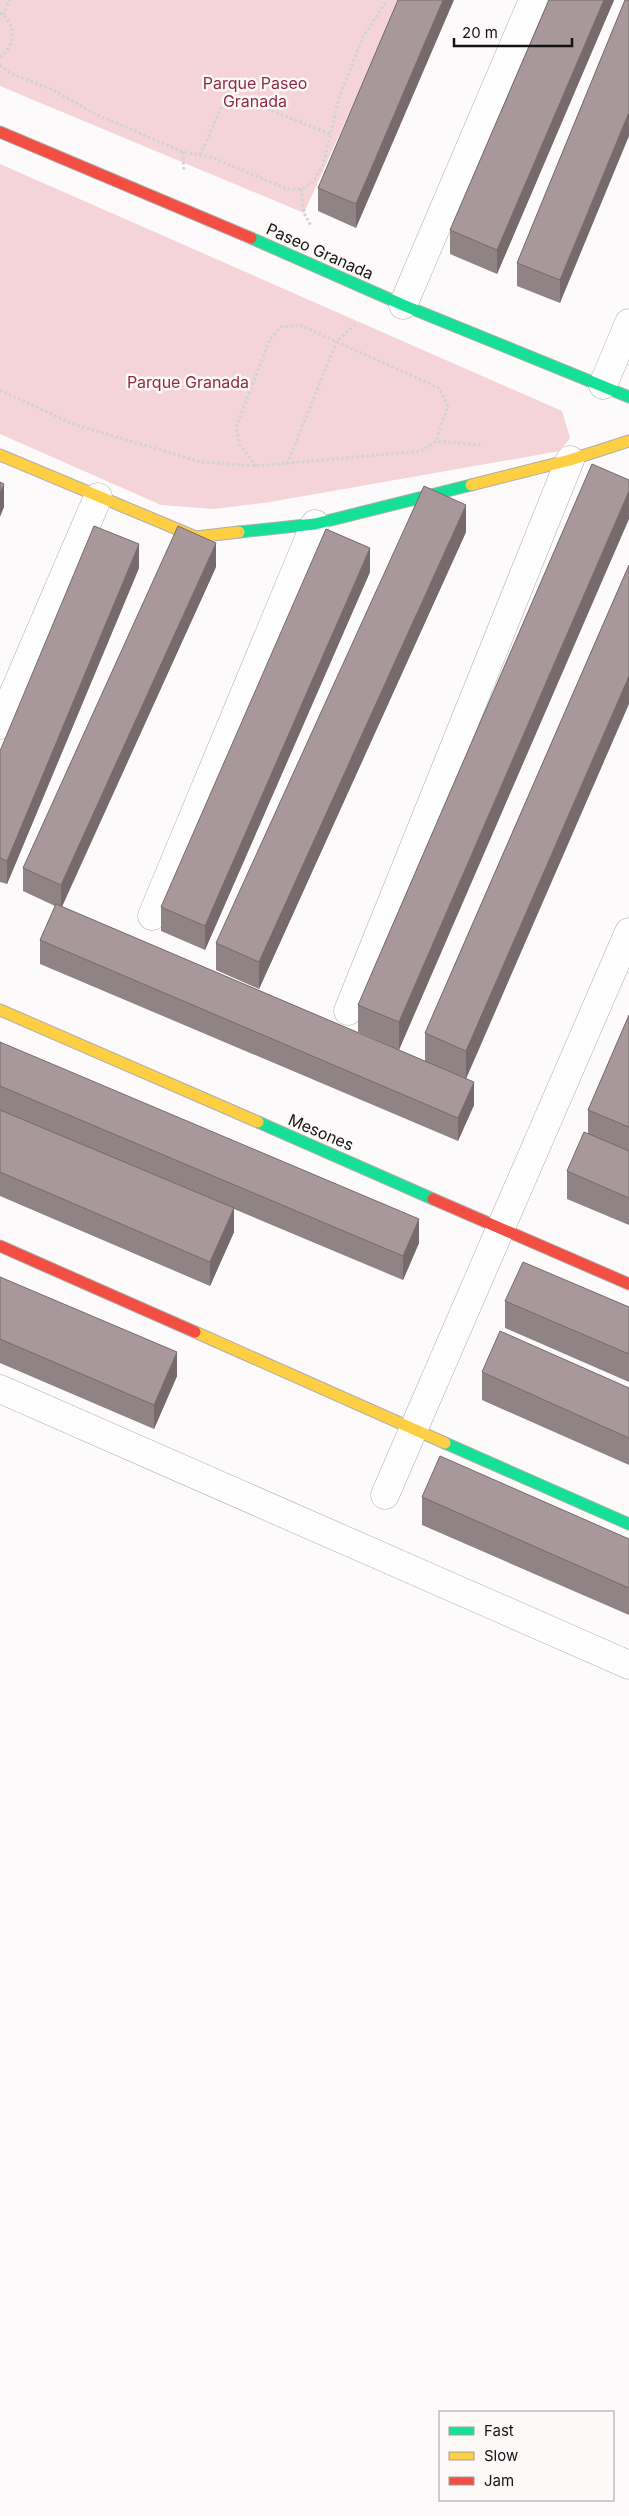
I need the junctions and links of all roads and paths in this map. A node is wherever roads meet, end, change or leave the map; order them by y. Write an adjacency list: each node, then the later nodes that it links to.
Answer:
1 (10, 0): 4 (path)
2 (386, 0): 8 (path)
3 (533, 0): 10 (street)
4 (2, 14): 5 (path)
5 (0, 57)
6 (0, 65): 9 (path)
7 (0, 132): 10 (street, Paseo Granada)
8 (330, 134): 9 (path); 9 (path)
9 (200, 155)
10 (394, 301): 12 (path); 13 (street, Paseo Granada)
11 (629, 323): 13 (street)
12 (337, 341): 16 (path); 21 (path); 22 (path)
13 (603, 386): 15 (street, Paseo Granada)
14 (0, 390): 22 (path)
15 (629, 397)
16 (436, 441): 18 (path); 21 (path)
17 (629, 441): 20 (street)
18 (486, 445)
19 (0, 454): 23 (street)
20 (570, 460): 24 (street); 29 (street)
21 (287, 464): 22 (path)
22 (256, 466)
23 (98, 497): 24 (street); 25 (street)
24 (315, 524): 26 (street)
25 (0, 725)
26 (152, 916)
27 (629, 932): 30 (street)
28 (0, 1010): 30 (street, Mesones)
29 (348, 1011)
30 (502, 1228): 32 (street, Mesones); 34 (street)
31 (0, 1246): 34 (street)
32 (629, 1284)
33 (0, 1389): 37 (street)
34 (414, 1429): 35 (street); 36 (street)
35 (385, 1495)
36 (629, 1524)
37 (629, 1665)

